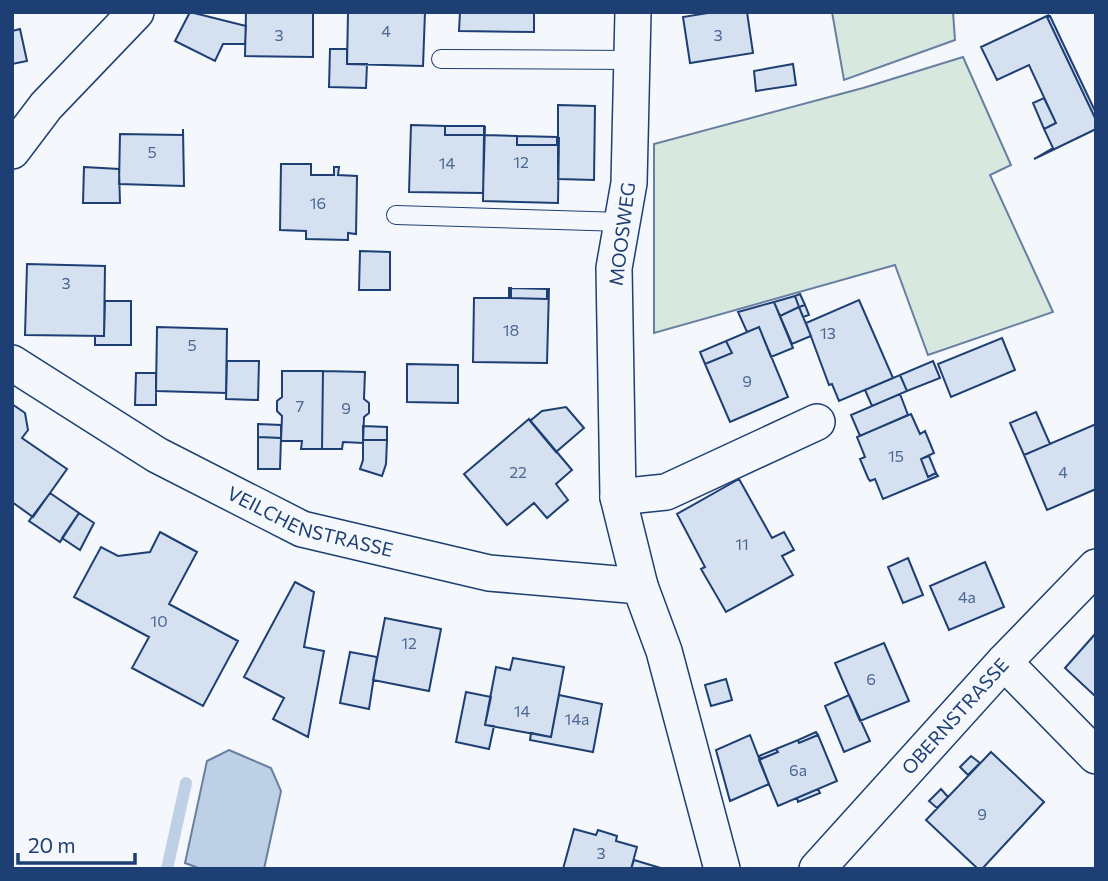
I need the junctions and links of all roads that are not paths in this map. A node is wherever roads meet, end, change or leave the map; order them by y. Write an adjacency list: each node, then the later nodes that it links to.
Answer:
1 (136, 12): 5 (street)
2 (633, 12): 4 (street, MOOSWEG)
3 (441, 59): 4 (lane)
4 (632, 60): 7 (street, MOOSWEG)
5 (12, 151)
6 (397, 215): 7 (lane)
7 (623, 222): 10 (street, MOOSWEG)
8 (12, 363): 12 (street, VEILCHENSTRASSE)
9 (817, 422): 10 (street)
10 (618, 497): 12 (street, MOOSWEG)
11 (1096, 567): 13 (street, OBERNSTRASSE)
12 (640, 586): 15 (street, MOOSWEG)
13 (1004, 662): 14 (street); 16 (street, OBERNSTRASSE)
14 (1096, 756)
15 (722, 869)
16 (817, 869)

